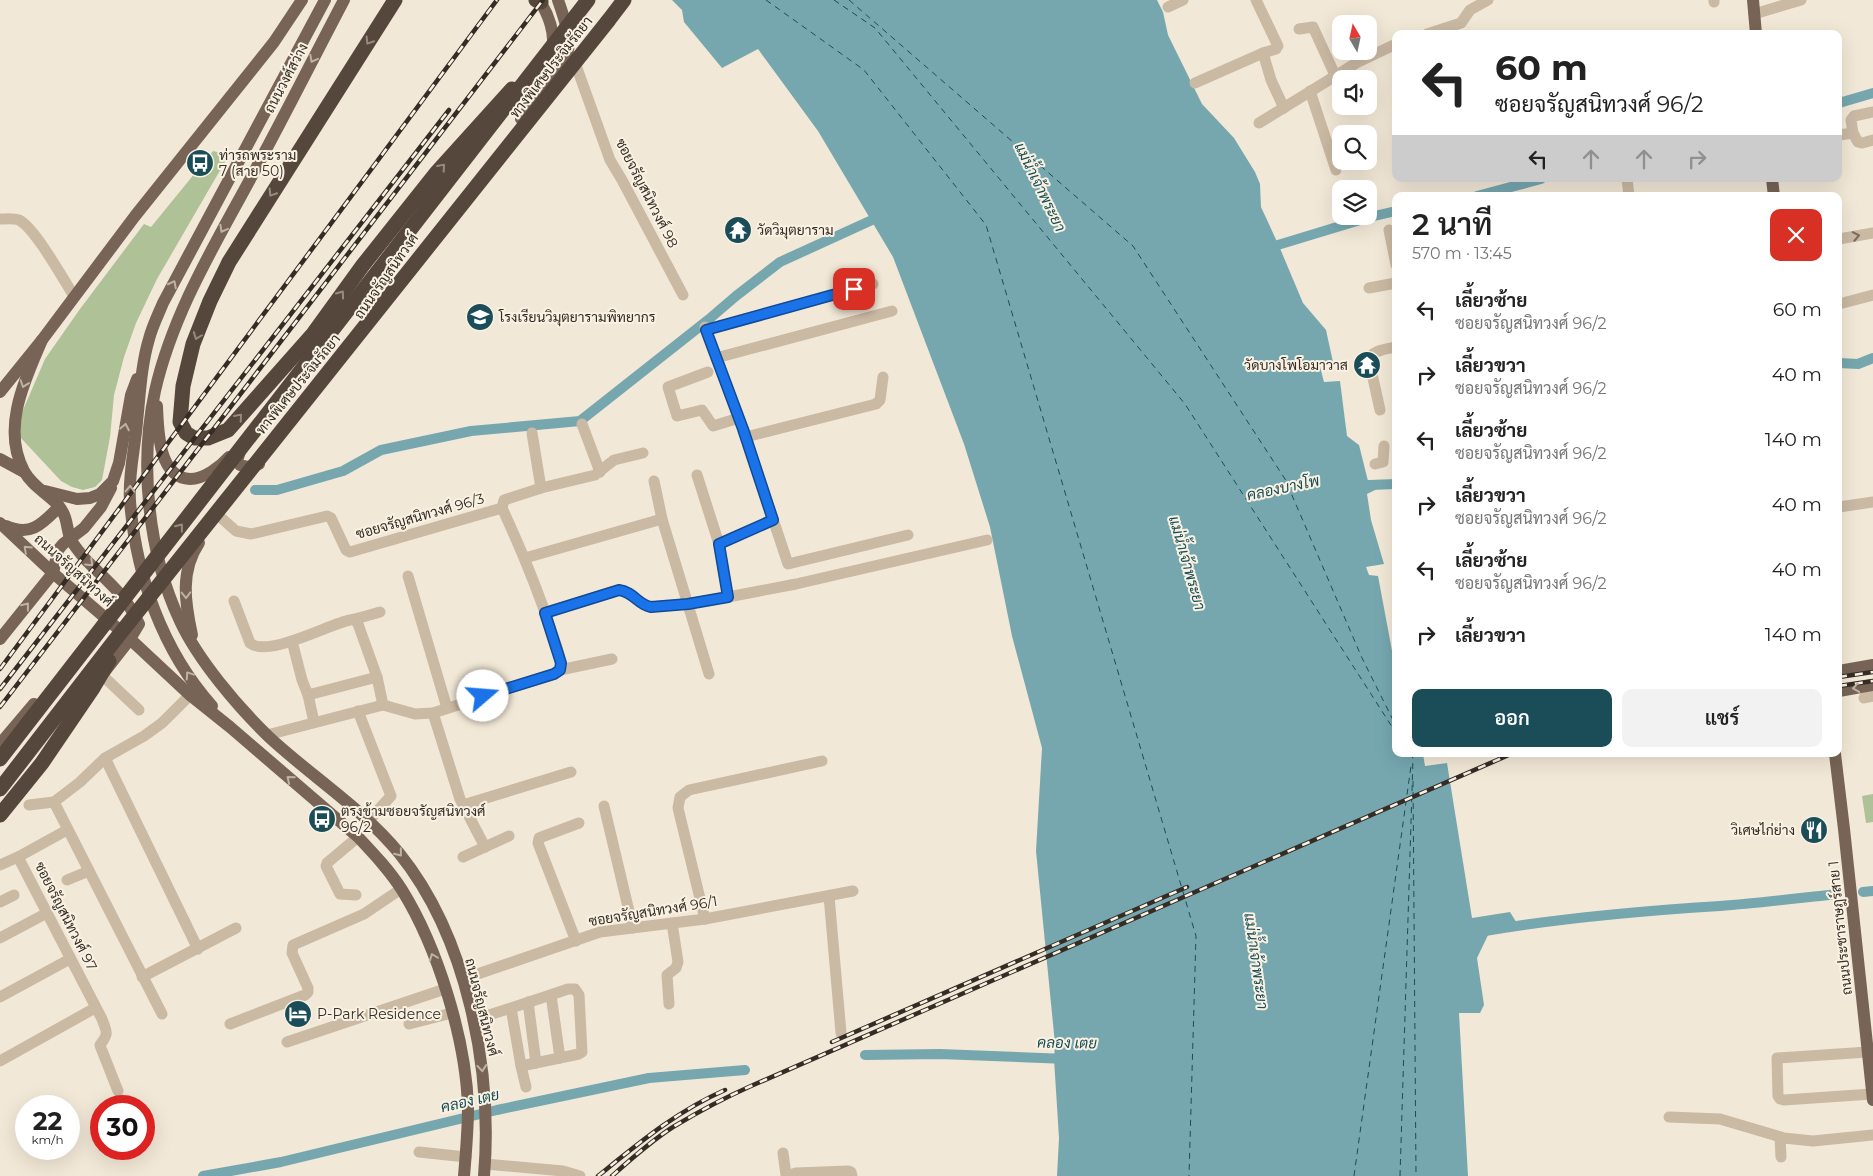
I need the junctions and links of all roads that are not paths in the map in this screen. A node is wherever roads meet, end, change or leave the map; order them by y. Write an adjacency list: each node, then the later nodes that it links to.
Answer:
1 (296, 0): 16 (main road, ถนนจรัญสนิทวงศ์)
2 (302, 0): 16 (main road, ถนนจรัญสนิทวงศ์)
3 (325, 0): 37 (main road, ถนนวงศ์สว่าง)
4 (344, 0): 38 (main road, ถนนวงศ์สว่าง, one-way to 38)
5 (395, 0): 24 (highway, one-way to 24, bridge)
6 (558, 0): 21 (main road)
7 (588, 0): 24 (highway, ทางพิเศษประจิมรัถยา, bridge)
8 (624, 0): 103 (highway, ทางพิเศษประจิมรัถยา, bridge)
9 (1183, 0): 15 (street)
10 (1256, 0): 23 (street)
11 (1488, 0): 19 (street)
12 (1752, 0): 17 (main road)
13 (1801, 0): 17 (street)
14 (539, 1): 64 (main road, ถนนจรัญสนิทวงศ์)
15 (1168, 7)
16 (292, 13): 49 (main road, ถนนจรัญสนิทวงศ์)
17 (1754, 14): 20 (main road)
18 (1299, 29): 25 (street)
19 (1463, 29)
20 (1756, 30)
21 (569, 46): 47 (street, ซอยจรัญสนิทวงศ์ 98); 69 (main road, ถนนจรัญสนิทวงศ์)
22 (1392, 46): 26 (street)
23 (1263, 53): 28 (street); 30 (street)
24 (534, 70): 129 (highway, ทางพิเศษประจิมรัถยา, one-way to 24, bridge)
25 (1332, 70)
26 (1345, 70)
27 (1332, 78): 29 (street)
28 (1195, 83)
29 (1310, 91): 30 (street); 36 (street)
30 (1284, 108): 32 (street)
31 (1873, 112): 33 (street)
32 (1259, 123)
33 (1853, 133): 34 (street); 35 (street)
34 (1842, 135)
35 (1873, 140)
36 (1332, 158)
37 (238, 163): 55 (main road, ถนนจรัญสนิทวงศ์, one-way to 37)
38 (255, 170): 58 (main road, ถนนจรัญสนิทวงศ์, one-way to 58)
39 (0, 219): 49 (street)
40 (1389, 230): 43 (street)
41 (1873, 233): 42 (street, one-way to 41)
42 (1842, 238)
43 (1392, 245)
44 (873, 284): 54 (street)
45 (1392, 284): 46 (street)
46 (1369, 288)
47 (683, 295)
48 (1873, 295): 50 (street)
49 (74, 296): 52 (main road, ถนนจรัญสนิทวงศ์)
50 (1842, 303)
51 (892, 311): 54 (street)
52 (42, 340): 59 (main road, ถนนจรัญสนิทวงศ์); 71 (main road, ถนนจรัญสนิทวงศ์, one-way to 71)
53 (1392, 348): 60 (street)
54 (716, 358): 61 (street)
55 (144, 362): 74 (main road, one-way to 55); 124 (main road, ถนนจรัญสนิทวงศ์, one-way to 55)
56 (708, 372): 61 (street)
57 (883, 377): 65 (street)
58 (156, 388): 64 (main road, ถนนจรัญสนิทวงศ์); 102 (main road, ถนนจรัญสนิทวงศ์)
59 (0, 392)
60 (1380, 410)
61 (739, 418): 65 (street)
62 (582, 424): 72 (street)
63 (532, 434): 76 (street)
64 (246, 437): 69 (main road)
65 (746, 437): 84 (street)
66 (1384, 446): 70 (street)
67 (643, 453): 72 (street, ซอยจรัญสนิทวงศ์ 96/3)
68 (0, 459): 71 (main road)
69 (259, 464): 82 (main road, ถนนจรัญสนิทวงศ์)
70 (1375, 464)
71 (24, 472): 77 (main road, ถนนจรัญสนิทวงศ์)
72 (600, 472): 76 (street, ซอยจรัญสนิทวงศ์ 96/3)
73 (697, 475): 89 (street)
74 (113, 481): 77 (main road); 87 (main road)
75 (654, 482): 83 (street)
76 (540, 488): 81 (street, ซอยจรัญสนิทวงศ์ 96/3)
77 (40, 489): 80 (main road, ถนนจรัญสนิทวงศ์)
78 (1873, 502): 79 (street)
79 (1842, 506)
80 (59, 507): 85 (main road); 87 (main road, ถนนจรัญสนิทวงศ์)
81 (502, 508): 82 (street, ซอยจรัญสนิทวงศ์ 96/3); 90 (street)
82 (219, 516): 102 (main road, ถนนจรัญสนิทวงศ์, one-way to 102)
83 (662, 519): 90 (street); 95 (street)
84 (773, 520): 86 (street); 89 (street)
85 (3, 530): 91 (main road, ถนนจรัญสนิทวงศ์, one-way to 85)
86 (908, 535)
87 (71, 539): 91 (main road); 103 (main road, ถนนจรัญสนิทวงศ์, one-way to 103)
88 (987, 540): 93 (street)
89 (719, 544): 93 (street)
90 (525, 558): 98 (street)
91 (53, 573): 96 (main road, ถนนจรัญสนิทวงศ์); 100 (main road, one-way to 91)
92 (408, 576): 118 (street)
93 (728, 597): 95 (street)
94 (234, 601): 101 (street)
95 (688, 604): 98 (street); 109 (street)
96 (96, 609): 103 (main road, ถนนจรัญสนิทวงศ์); 114 (main road)
97 (380, 612): 99 (street)
98 (545, 613): 107 (street)
99 (355, 620): 101 (street); 111 (street)
100 (0, 639)
101 (292, 641): 116 (street)
102 (194, 644): 125 (main road, ถนนจรัญสนิทวงศ์)
103 (121, 645): 104 (main road, ถนนจรัญสนิทวงศ์); 104 (main road); 110 (main road); 132 (highway, ทางพิเศษประจิมรัถยา, bridge); 138 (highway, bridge)
104 (144, 652): 115 (main road, ถนนจรัญสนิทวงศ์)
105 (612, 659): 107 (street)
106 (1873, 665): 108 (main road)
107 (560, 670): 118 (street)
108 (1842, 670)
109 (709, 674)
110 (102, 675): 119 (street); 122 (main road)
111 (377, 677): 116 (street); 117 (street)
112 (1873, 685): 113 (main road, one-way to 113)
113 (1842, 690)
114 (44, 693): 122 (main road); 126 (main road)
115 (190, 695): 124 (main road, ถนนจรัญสนิทวงศ์); 128 (street)
116 (308, 695): 123 (street)
117 (384, 705): 120 (street); 121 (street)
118 (447, 708): 121 (street)
119 (139, 710)
120 (358, 711): 123 (street); 139 (street)
121 (433, 713): 136 (street)
122 (73, 714): 134 (main road)
123 (314, 722): 125 (street)
124 (230, 727): 143 (main road, ถนนจรัญสนิทวงศ์, one-way to 124)
125 (267, 735): 139 (main road, ถนนจรัญสนิทวงศ์)
126 (0, 744)
127 (1834, 757): 178 (main road, ถนนประชาราษฎร์สาย 1)
128 (105, 758): 133 (street); 164 (street)
129 (0, 759)
130 (822, 761): 157 (street)
131 (571, 772): 136 (street)
132 (0, 789)
133 (54, 802): 135 (street); 141 (street)
134 (0, 805)
135 (29, 805)
136 (463, 805): 144 (street)
137 (604, 806): 161 (street)
138 (0, 815)
139 (368, 821): 167 (main road, ถนนจรัญสนิทวงศ์, one-way to 167)
140 (579, 823): 163 (street)
141 (67, 830): 145 (street, ซอยจรัญสนิทวงศ์ 97); 148 (street)
142 (509, 836): 144 (street)
143 (358, 838): 150 (main road, ถนนจรัญสนิทวงศ์); 153 (street)
144 (485, 847): 146 (street)
145 (18, 857): 147 (street); 156 (street, ซอยจรัญสนิทวงศ์ 97)
146 (463, 857)
147 (0, 865)
148 (88, 871): 149 (street); 166 (street)
149 (67, 880)
150 (401, 889): 168 (main road, ถนนจรัญสนิทวงศ์, one-way to 150); 179 (street)
151 (853, 891): 154 (street, ซอยจรัญสนิทวงศ์ 96/1)
152 (14, 895): 155 (street)
153 (356, 895)
154 (829, 896): 157 (street, ซอยจรัญสนิทวงศ์ 96/1); 181 (street)
155 (0, 902)
156 (47, 913): 162 (street); 165 (street, ซอยจรัญสนิทวงศ์ 97)
157 (704, 919): 158 (street, ซอยจรัญสนิทวงศ์ 96/1)
158 (672, 923): 161 (street, ซอยจรัญสนิทวงศ์ 96/1); 172 (street)
159 (0, 924): 162 (street)
160 (236, 928): 164 (street)
161 (633, 928): 163 (street, ซอยจรัญสนิทวงศ์ 96/1)
162 (2, 937)
163 (576, 941): 167 (street, ซอยจรัญสนิทวงศ์ 96/1)
164 (198, 949): 166 (street)
165 (70, 959): 170 (street); 173 (street, ซอยจรัญสนิทวงศ์ 97)
166 (142, 977): 176 (street)
167 (463, 979): 177 (main road, ถนนจรัญสนิทวงศ์)
168 (444, 989): 175 (main road, ถนนจรัญสนิทวงศ์); 182 (street)
169 (551, 995): 171 (street); 184 (street); 184 (street)
170 (0, 996)
171 (528, 1002): 174 (street); 186 (street)
172 (669, 1004)
173 (96, 1008): 185 (street); 190 (street, ซอยจรัญสนิทวงศ์ 97)
174 (511, 1008): 177 (street); 187 (street)
175 (452, 1013): 180 (street); 198 (main road, ถนนจรัญสนิทวงศ์)
176 (162, 1014)
177 (473, 1020): 200 (main road, ถนนจรัญสนิทวงศ์, one-way to 200)
178 (1869, 1023): 183 (main road, ถนนประชาราษฎร์สาย 1)
179 (230, 1024)
180 (409, 1024)
181 (841, 1033)
182 (287, 1042)
183 (1868, 1052): 188 (main road, ถนนประชาราษฎร์สาย 1); 191 (street)
184 (560, 1058): 186 (street)
185 (0, 1061)
186 (536, 1063): 187 (street)
187 (521, 1066): 189 (street)
188 (1872, 1072): 191 (main road, ถนนประชาราษฎร์สาย 1)
189 (526, 1087)
190 (118, 1091)
191 (1872, 1094): 192 (main road, ถนนประชาราษฎร์สาย 1)
192 (1873, 1100)
193 (1668, 1117): 195 (street)
194 (1873, 1135): 195 (street)
195 (1780, 1137): 199 (street)
196 (419, 1152): 198 (street)
197 (783, 1152): 203 (street)
198 (466, 1157): 201 (main road, ถนนจรัญสนิทวงศ์)
199 (1781, 1157)
200 (484, 1170): 202 (street)
201 (464, 1176)
202 (580, 1176)
203 (786, 1176): 204 (street)
204 (852, 1176)

